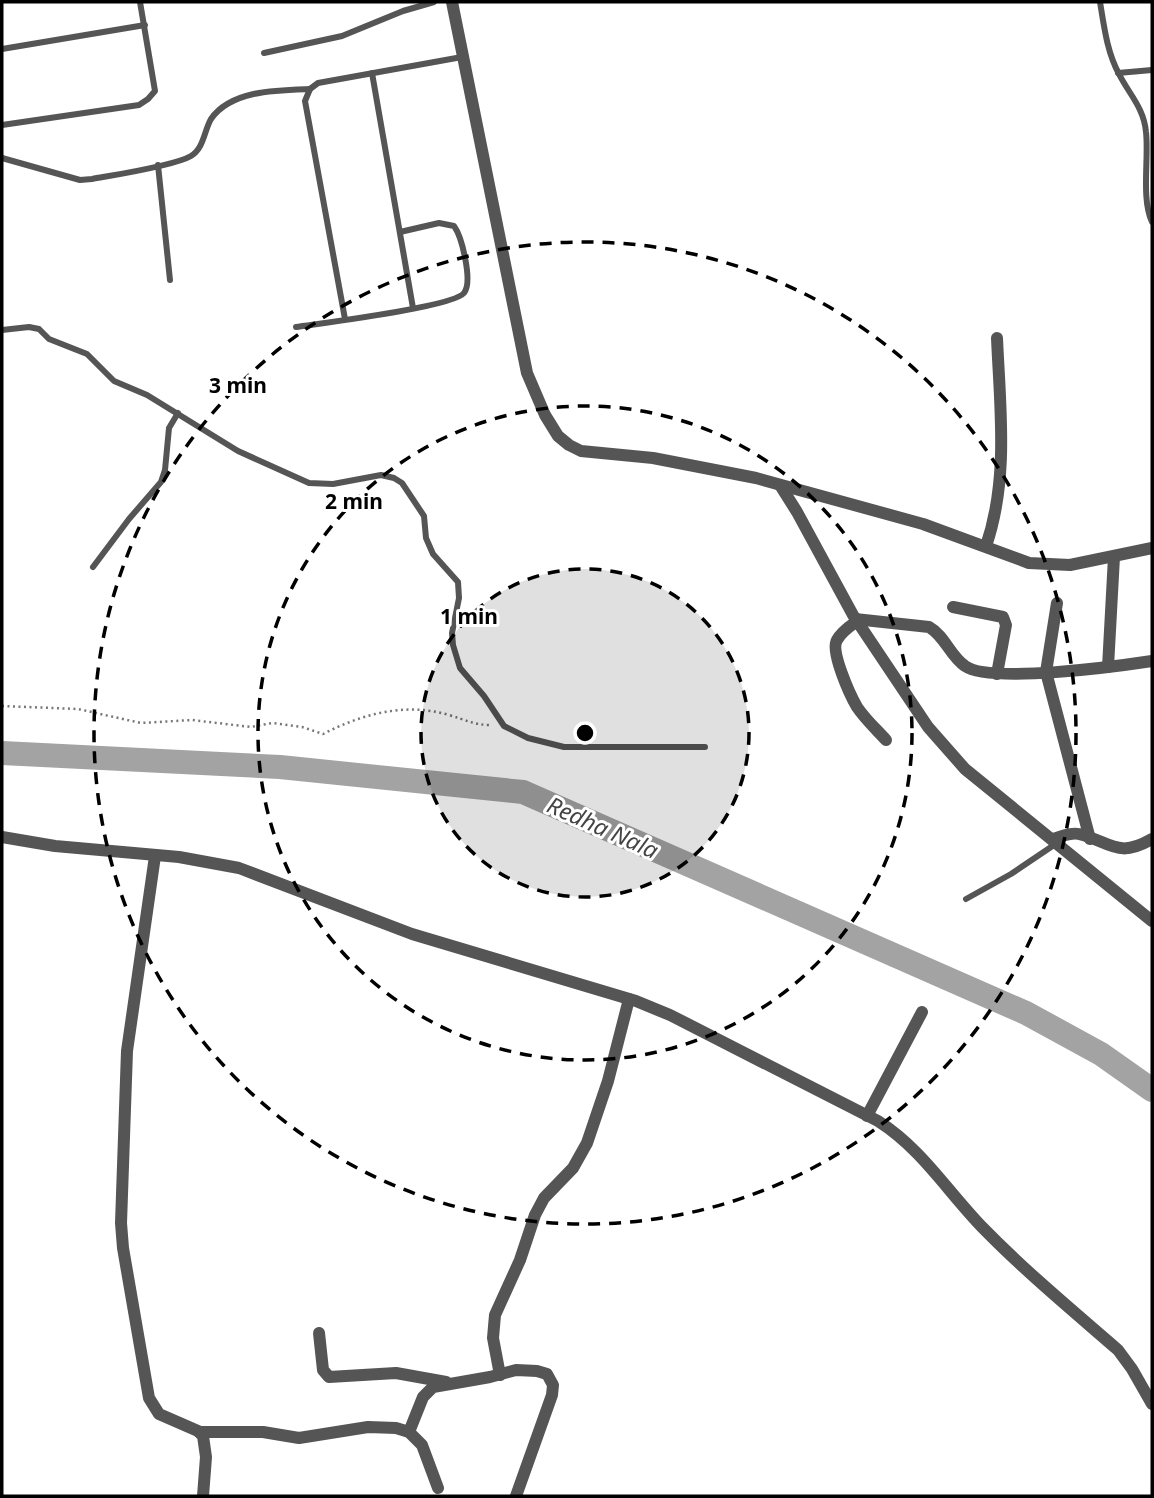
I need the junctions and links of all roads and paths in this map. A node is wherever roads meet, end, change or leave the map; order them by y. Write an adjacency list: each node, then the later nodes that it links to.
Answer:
1 (140, 2): 5 (lane)
2 (434, 2): 7 (lane)
3 (452, 2): 8 (street)
4 (1100, 2): 11 (lane)
5 (145, 24): 6 (lane); 13 (lane)
6 (2, 49)
7 (264, 53)
8 (462, 57): 10 (lane); 25 (street)
9 (1152, 70): 11 (lane)
10 (372, 73): 12 (lane); 17 (lane)
11 (1118, 73): 16 (lane)
12 (310, 89): 15 (lane); 20 (lane)
13 (2, 125)
14 (2, 158): 15 (lane)
15 (158, 165): 18 (lane)
16 (1152, 222)
17 (400, 232): 19 (lane); 19 (lane)
18 (170, 280)
19 (413, 308): 20 (lane)
20 (345, 319): 21 (lane)
21 (296, 327)
22 (2, 330): 24 (lane)
23 (997, 338): 26 (street)
24 (178, 413): 29 (lane); 38 (lane)
25 (780, 485): 26 (street); 32 (street)
26 (986, 546): 28 (street)
27 (1152, 548): 28 (street)
28 (1114, 557): 34 (street)
29 (93, 567)
30 (1057, 604): 35 (street)
31 (953, 607): 36 (street)
32 (856, 620): 36 (street); 39 (street); 44 (street)
33 (1152, 661): 34 (street)
34 (1108, 667): 35 (street)
35 (1046, 671): 36 (street); 42 (street)
36 (997, 674)
37 (2, 706): 38 (path)
38 (504, 726): 40 (lane)
39 (886, 740)
40 (705, 747)
41 (2, 837): 45 (street)
42 (1090, 839): 43 (street); 44 (street)
43 (1152, 839)
44 (1054, 841): 46 (lane); 47 (street)
45 (155, 856): 48 (street); 55 (street)
46 (967, 899)
47 (1152, 921)
48 (629, 999): 50 (street); 52 (street)
49 (922, 1012): 50 (street)
50 (867, 1116): 54 (street)
51 (319, 1333): 53 (street)
52 (500, 1375): 53 (street); 59 (street)
53 (450, 1383): 56 (street)
54 (1152, 1404)
55 (200, 1432): 56 (street); 58 (street)
56 (409, 1432): 57 (street)
57 (438, 1489)
58 (203, 1496)
59 (516, 1496)

